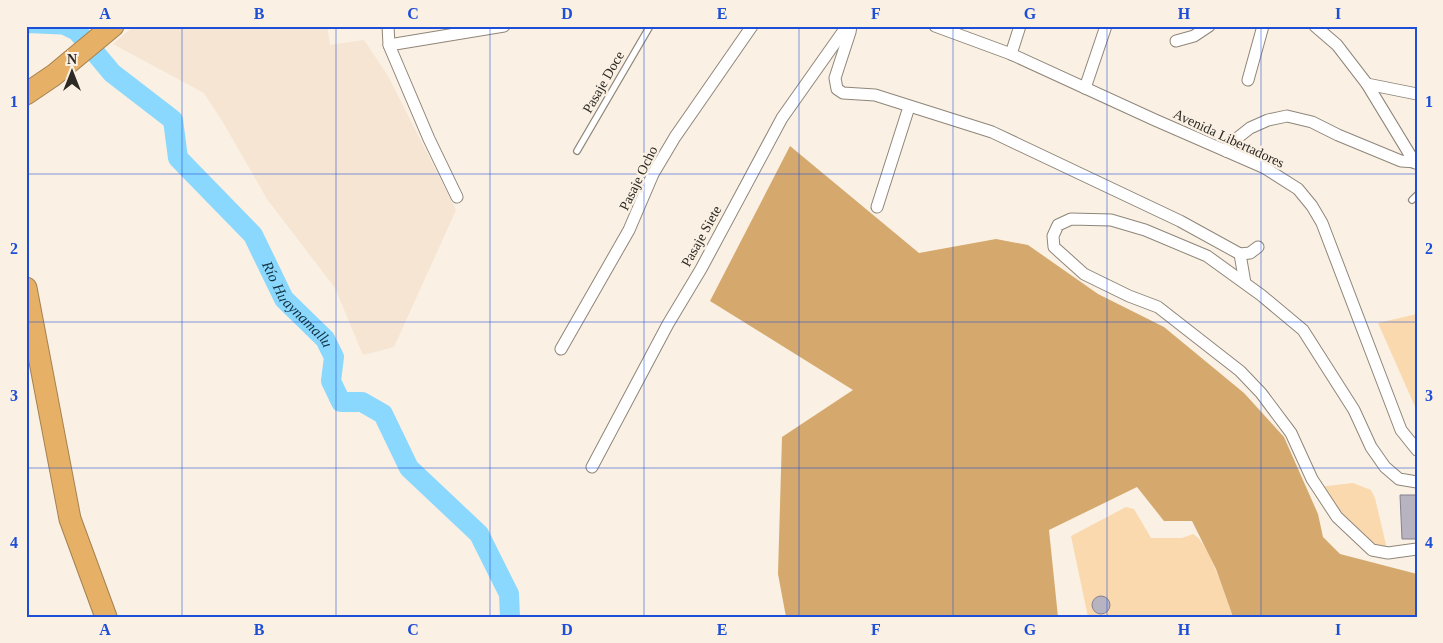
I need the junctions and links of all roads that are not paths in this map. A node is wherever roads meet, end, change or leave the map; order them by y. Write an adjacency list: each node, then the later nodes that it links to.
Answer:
1 (388, 26): 15 (street)
2 (504, 26): 15 (street)
3 (650, 26): 23 (lane, Pasaje Doce)
4 (752, 26): 32 (street, Pasaje Ocho)
5 (847, 26): 34 (street, Pasaje Siete)
6 (851, 26): 22 (street)
7 (1020, 26): 16 (street)
8 (1106, 26): 19 (street)
9 (1209, 26): 14 (street)
10 (1263, 26): 17 (street)
11 (1315, 26): 18 (street)
12 (940, 27): 16 (street, Avenida Libertadores)
13 (109, 30): 20 (highway)
14 (1176, 41)
15 (388, 45): 26 (street)
16 (1011, 54): 19 (street, Avenida Libertadores)
17 (1248, 80)
18 (1367, 84): 21 (street); 25 (street)
19 (1086, 88): 24 (street, Avenida Libertadores)
20 (26, 94)
21 (1417, 94)
22 (910, 107): 27 (street); 29 (street)
23 (577, 151)
24 (1226, 151): 25 (street); 33 (street, Avenida Libertadores)
25 (1416, 163)
26 (457, 197)
27 (876, 207)
28 (1258, 247): 29 (street)
29 (1240, 254): 30 (street)
30 (1245, 283): 35 (street); 36 (street)
31 (26, 288): 37 (highway)
32 (561, 349)
33 (1417, 450)
34 (592, 466)
35 (1417, 482)
36 (1417, 549)
37 (106, 617)

